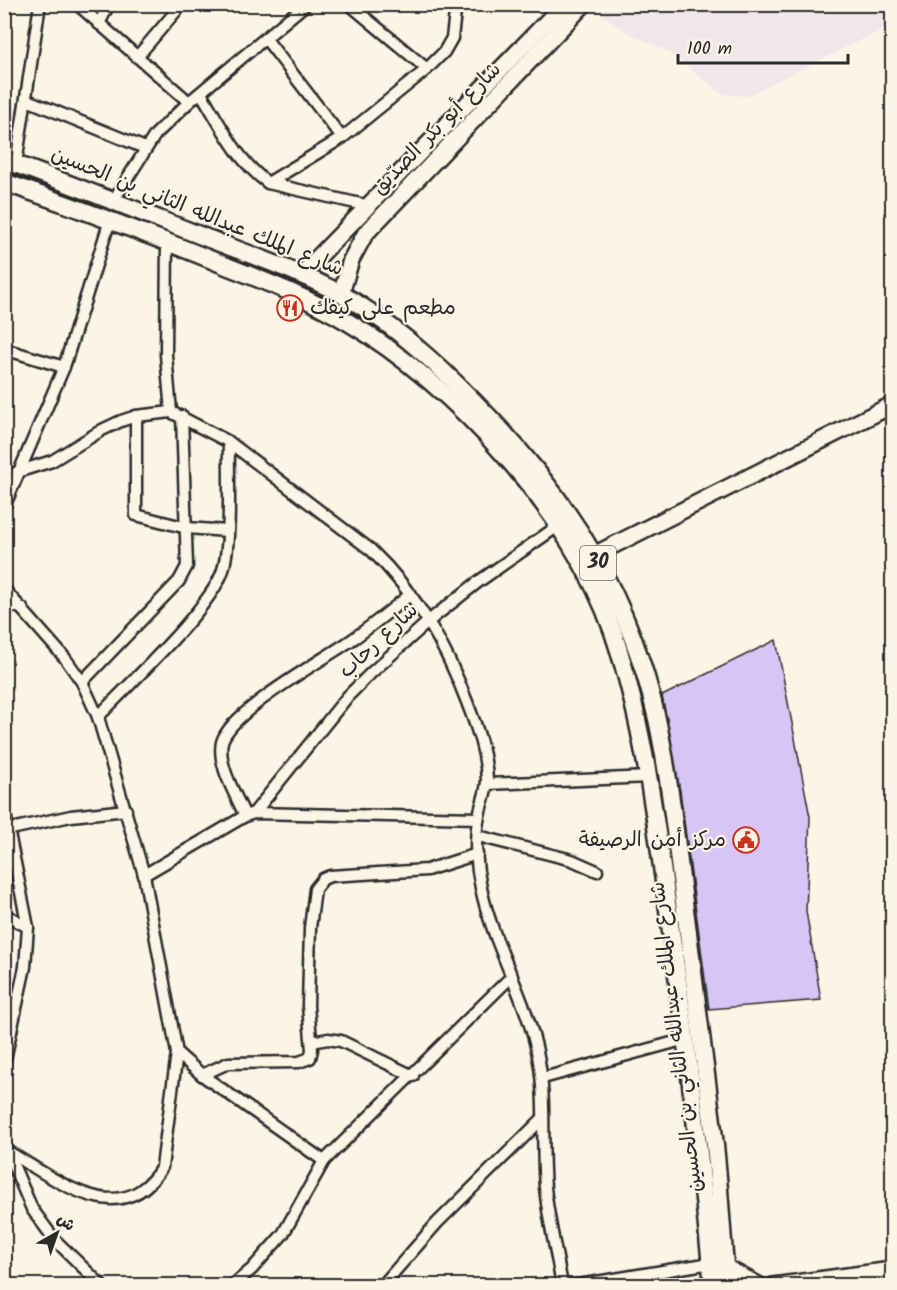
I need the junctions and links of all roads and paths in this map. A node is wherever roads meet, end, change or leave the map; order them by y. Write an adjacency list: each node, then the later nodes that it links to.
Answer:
1 (40, 4): 15 (street)
2 (77, 4): 10 (street)
3 (109, 4): 10 (street)
4 (182, 4): 12 (street)
5 (306, 4): 11 (street)
6 (349, 4): 13 (street)
7 (456, 4): 13 (street)
8 (564, 4): 23 (street, شارع أبو بكر الصدّيق)
9 (584, 4): 27 (street, شارع أبو بكر الصدّيق)
10 (99, 24): 12 (street)
11 (266, 39): 14 (street); 17 (street)
12 (137, 57): 16 (street)
13 (427, 69): 17 (street)
14 (201, 93): 16 (street); 21 (street)
15 (27, 100): 18 (street); 19 (street)
16 (189, 102): 18 (street)
17 (342, 138): 21 (street)
18 (145, 148): 22 (street)
19 (10, 162): 22 (main road, شارع الملك عبدالله الثاني بن الحسين / 30)
20 (4, 182): 24 (main road, شارع الملك عبدالله الثاني بن الحسين / 30)
21 (268, 183): 23 (street)
22 (113, 201): 26 (main road, شارع الملك عبدالله الثاني بن الحسين / 30)
23 (369, 206): 26 (street, شارع أبو بكر الصدّيق)
24 (110, 220): 25 (main road, شارع الملك عبدالله الثاني بن الحسين / 30); 31 (street)
25 (167, 241): 29 (main road, شارع الملك عبدالله الثاني بن الحسين / 30); 33 (street)
26 (301, 274): 27 (main road, شارع الملك عبدالله الثاني بن الحسين / 30)
27 (341, 294): 28 (main road, شارع الملك عبدالله الثاني بن الحسين / 30)
28 (360, 305): 29 (main road); 42 (main road, شارع الملك عبدالله الثاني بن الحسين / 30)
29 (349, 323): 39 (main road, شارع الملك عبدالله الثاني بن الحسين / 30)
30 (4, 349): 31 (street)
31 (64, 367): 37 (street)
32 (892, 405): 42 (street)
33 (171, 412): 34 (street); 35 (street)
34 (136, 416): 37 (street); 40 (street)
35 (182, 416): 36 (street); 40 (street)
36 (229, 442): 41 (street); 44 (street)
37 (17, 472): 38 (street)
38 (6, 501)
39 (558, 526): 47 (street, شارع رحاب); 50 (main road, شارع الملك عبدالله الثاني بن الحسين / 30)
40 (188, 528): 41 (street); 48 (street)
41 (226, 531): 49 (street)
42 (594, 555): 58 (main road, شارع الملك عبدالله الثاني بن الحسين / 30)
43 (4, 589): 46 (street)
44 (411, 594): 47 (street); 54 (street)
45 (4, 604): 46 (street)
46 (23, 608): 48 (street)
47 (430, 620): 51 (street); 54 (street, شارع رحاب)
48 (82, 682): 49 (street)
49 (98, 717): 53 (street)
50 (649, 777): 51 (street); 59 (main road, شارع الملك عبدالله الثاني بن الحسين / 30)
51 (487, 784): 55 (street)
52 (4, 809): 56 (street)
53 (126, 810): 56 (street); 62 (street)
54 (249, 814): 55 (street); 62 (street)
55 (478, 818): 57 (street)
56 (10, 829): 64 (street)
57 (477, 836): 60 (street); 61 (street)
58 (676, 844): 59 (main road); 75 (main road, شارع الملك عبدالله الثاني بن الحسين / 30)
59 (659, 847): 66 (main road, شارع الملك عبدالله الثاني بن الحسين / 30)
60 (477, 855): 65 (street); 67 (street)
61 (597, 871)
62 (144, 875): 68 (street)
63 (4, 914): 64 (street)
64 (28, 927): 69 (street)
65 (512, 976): 71 (street); 72 (street)
66 (686, 1040): 72 (street); 75 (main road, شارع الملك عبدالله الثاني بن الحسين / 30)
67 (312, 1042): 70 (street); 71 (street)
68 (177, 1053): 70 (street); 74 (street)
69 (4, 1064)
70 (202, 1075): 76 (street)
71 (413, 1076): 76 (street)
72 (543, 1078): 73 (street)
73 (542, 1119): 79 (street); 82 (street)
74 (6, 1148): 80 (street)
75 (707, 1148): 77 (main road, شارع الملك عبدالله الثاني بن الحسين / 30)
76 (324, 1161): 81 (street)
77 (718, 1265): 83 (street); 84 (main road, شارع الملك عبدالله الثاني بن الحسين / 30); 85 (main road, شارع الملك عبدالله الثاني بن الحسين / 30); 86 (street)
78 (884, 1276): 87 (street)
79 (383, 1285)
80 (102, 1286)
81 (232, 1286)
82 (562, 1286)
83 (572, 1286)
84 (713, 1286)
85 (727, 1286)
86 (760, 1286)
87 (773, 1286)

